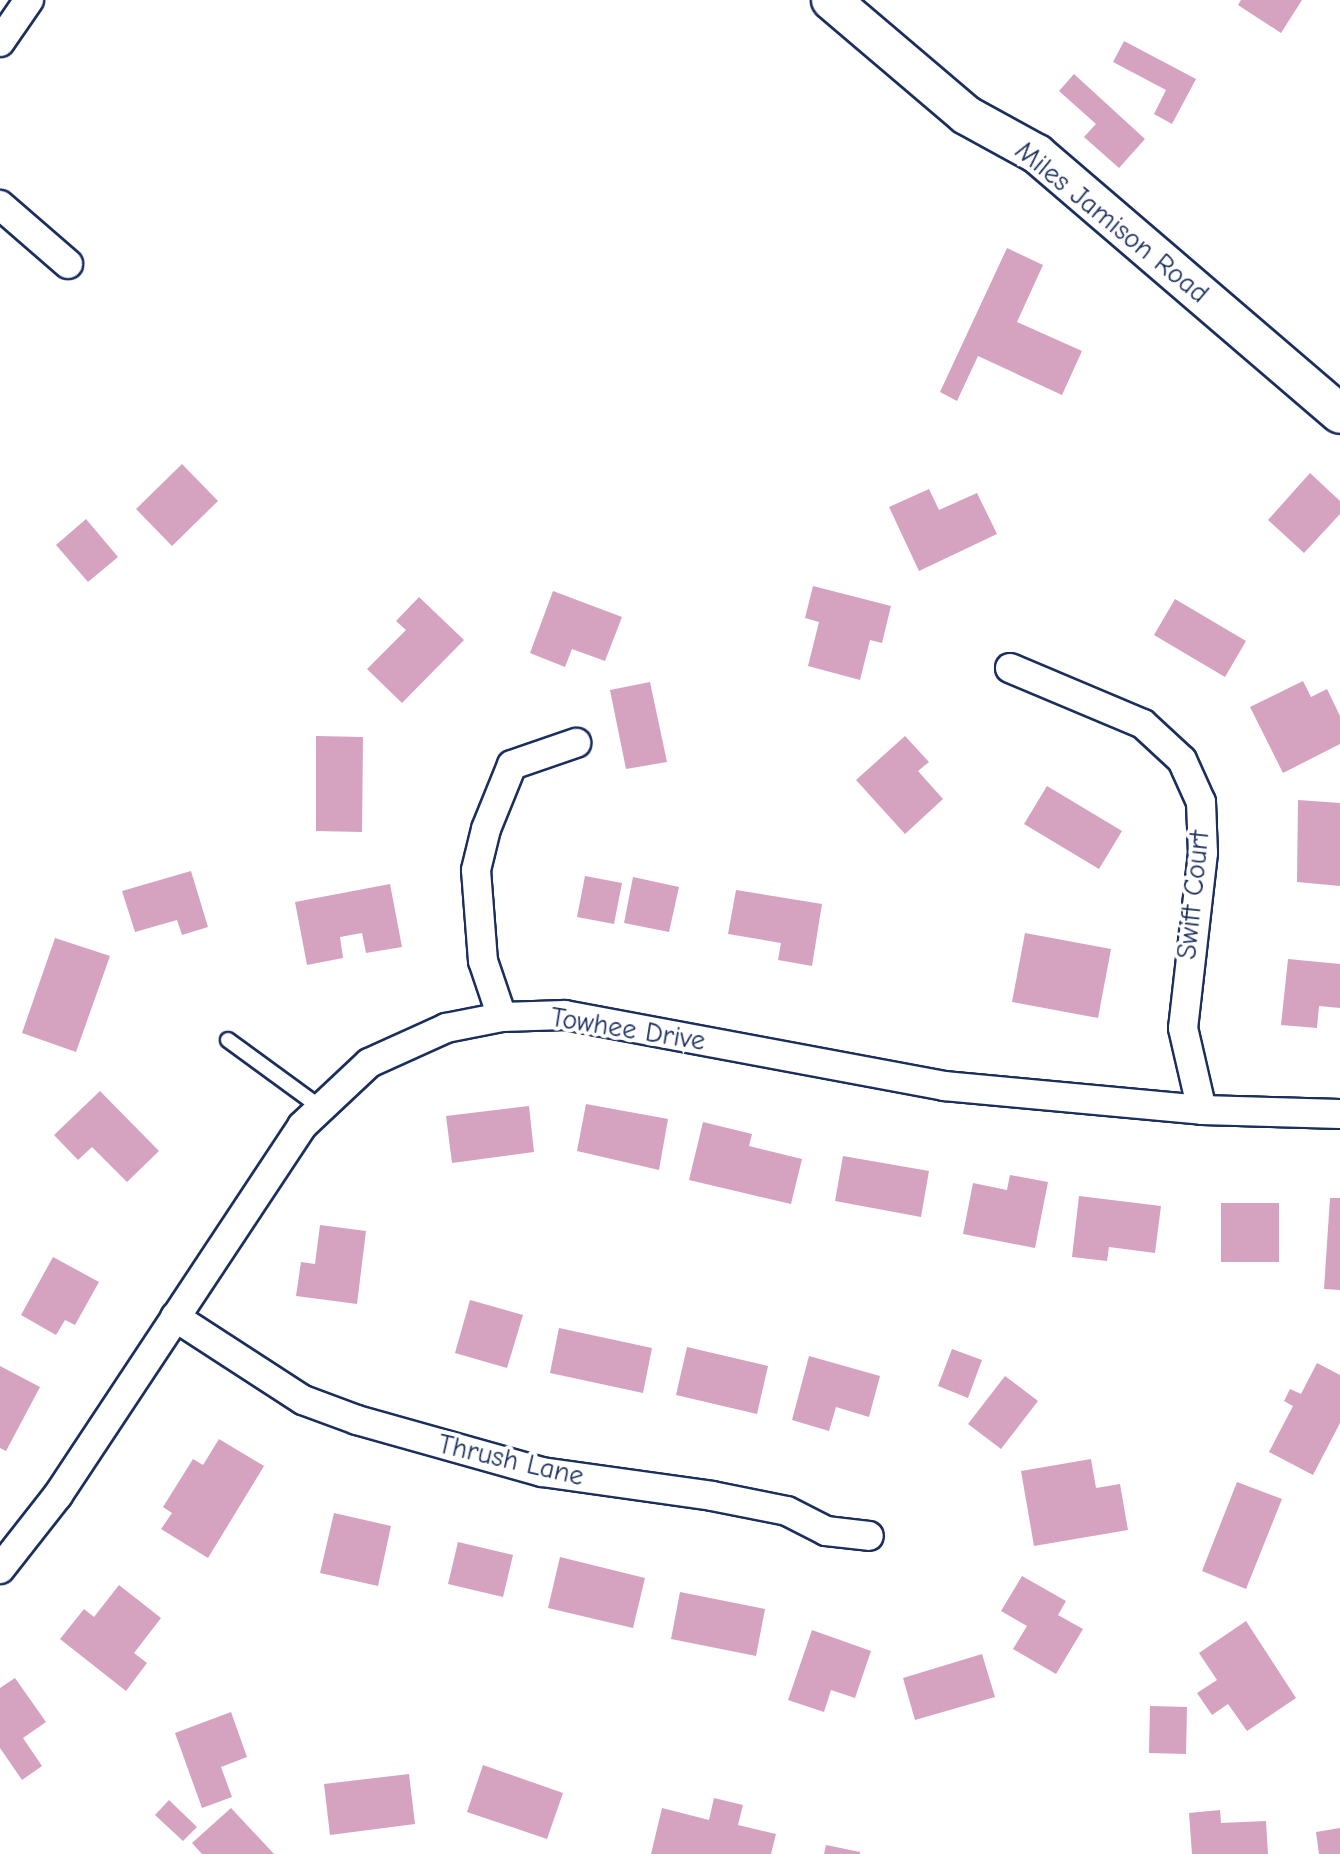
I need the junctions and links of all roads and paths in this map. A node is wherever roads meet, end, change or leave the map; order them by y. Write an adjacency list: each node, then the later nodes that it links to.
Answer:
1 (29, 0): 3 (street)
2 (831, 0): 6 (main road, Miles Jamison Road)
3 (0, 42)
4 (0, 205): 5 (street)
5 (68, 264)
6 (1340, 414)
7 (1010, 668): 12 (street, Swift Court)
8 (576, 743): 9 (street)
9 (502, 1016): 11 (street, Towhee Drive); 12 (street, Towhee Drive)
10 (228, 1040): 11 (lane)
11 (320, 1106): 14 (street, Towhee Drive)
12 (1202, 1110): 13 (street, Towhee Drive)
13 (1340, 1114)
14 (174, 1317): 15 (street, Thrush Lane); 16 (street, Towhee Drive)
15 (870, 1536)
16 (0, 1570)

